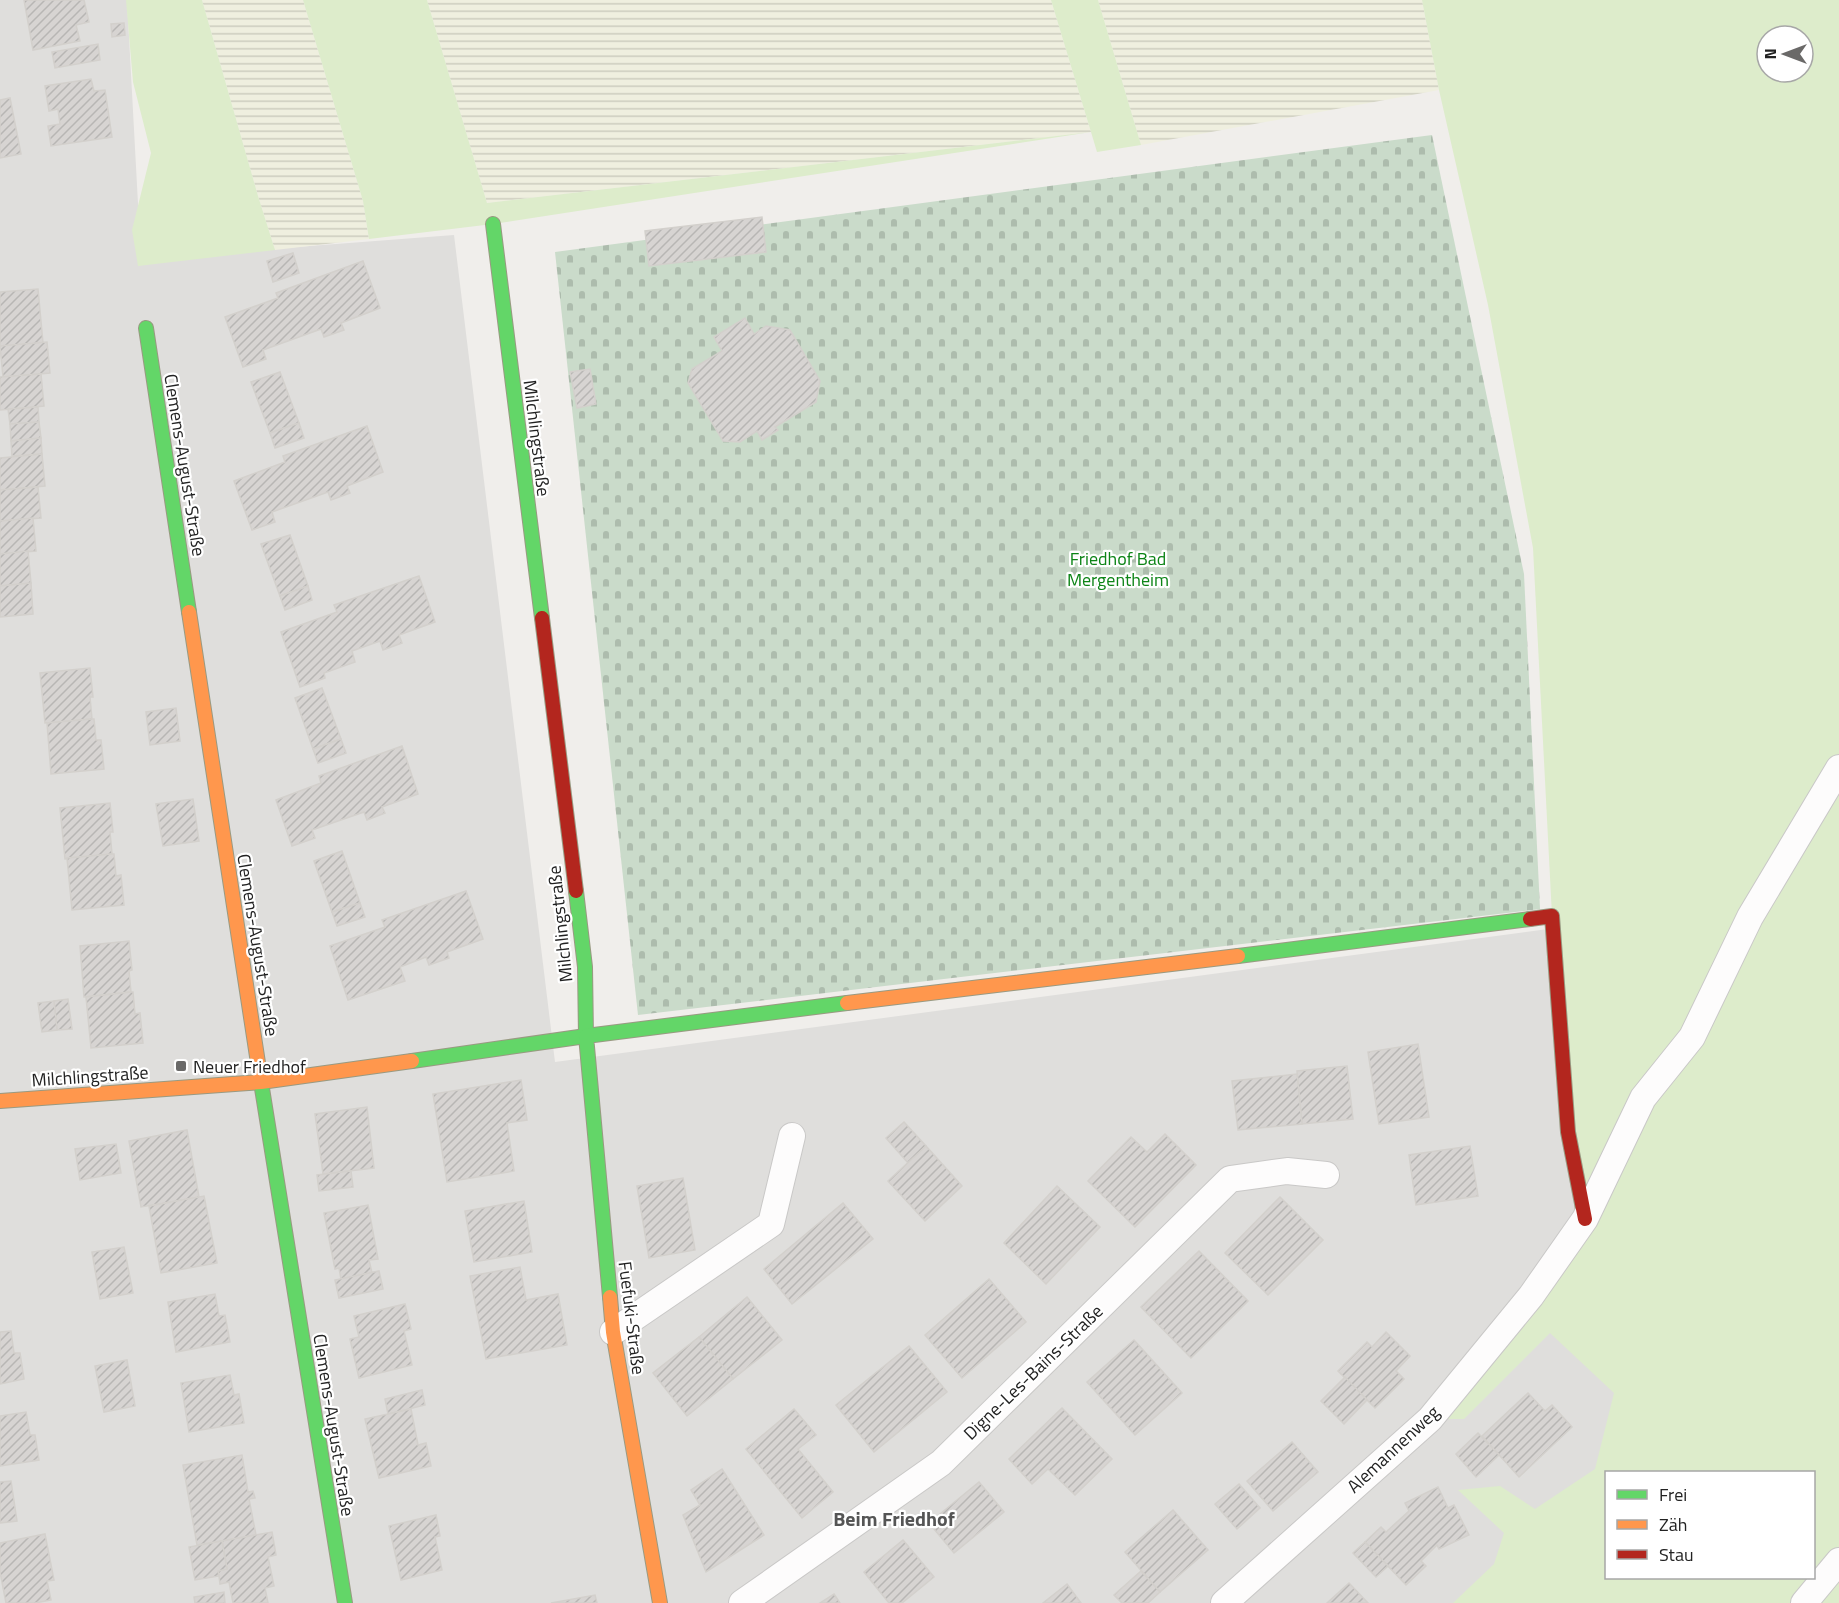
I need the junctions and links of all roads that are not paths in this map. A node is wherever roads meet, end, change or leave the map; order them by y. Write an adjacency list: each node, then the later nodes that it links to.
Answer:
1 (493, 224): 4 (street, Milchlingstraße)
2 (146, 328): 5 (street, Clemens-August-Straße)
3 (1839, 768): 9 (street, Alemannenweg)
4 (586, 1036): 5 (street, Milchlingstraße); 9 (street); 10 (street, Fuefuki-Straße)
5 (261, 1082): 6 (street, Milchlingstraße); 12 (street, Clemens-August-Straße)
6 (0, 1101)
7 (792, 1136): 10 (street)
8 (1326, 1175): 14 (street, Digne-Les-Bains-Straße)
9 (1586, 1219): 15 (street, Alemannenweg)
10 (613, 1332): 13 (street, Fuefuki-Straße)
11 (1839, 1561): 16 (street)
12 (345, 1603)
13 (660, 1603)
14 (742, 1603)
15 (1224, 1603)
16 (1804, 1603)

